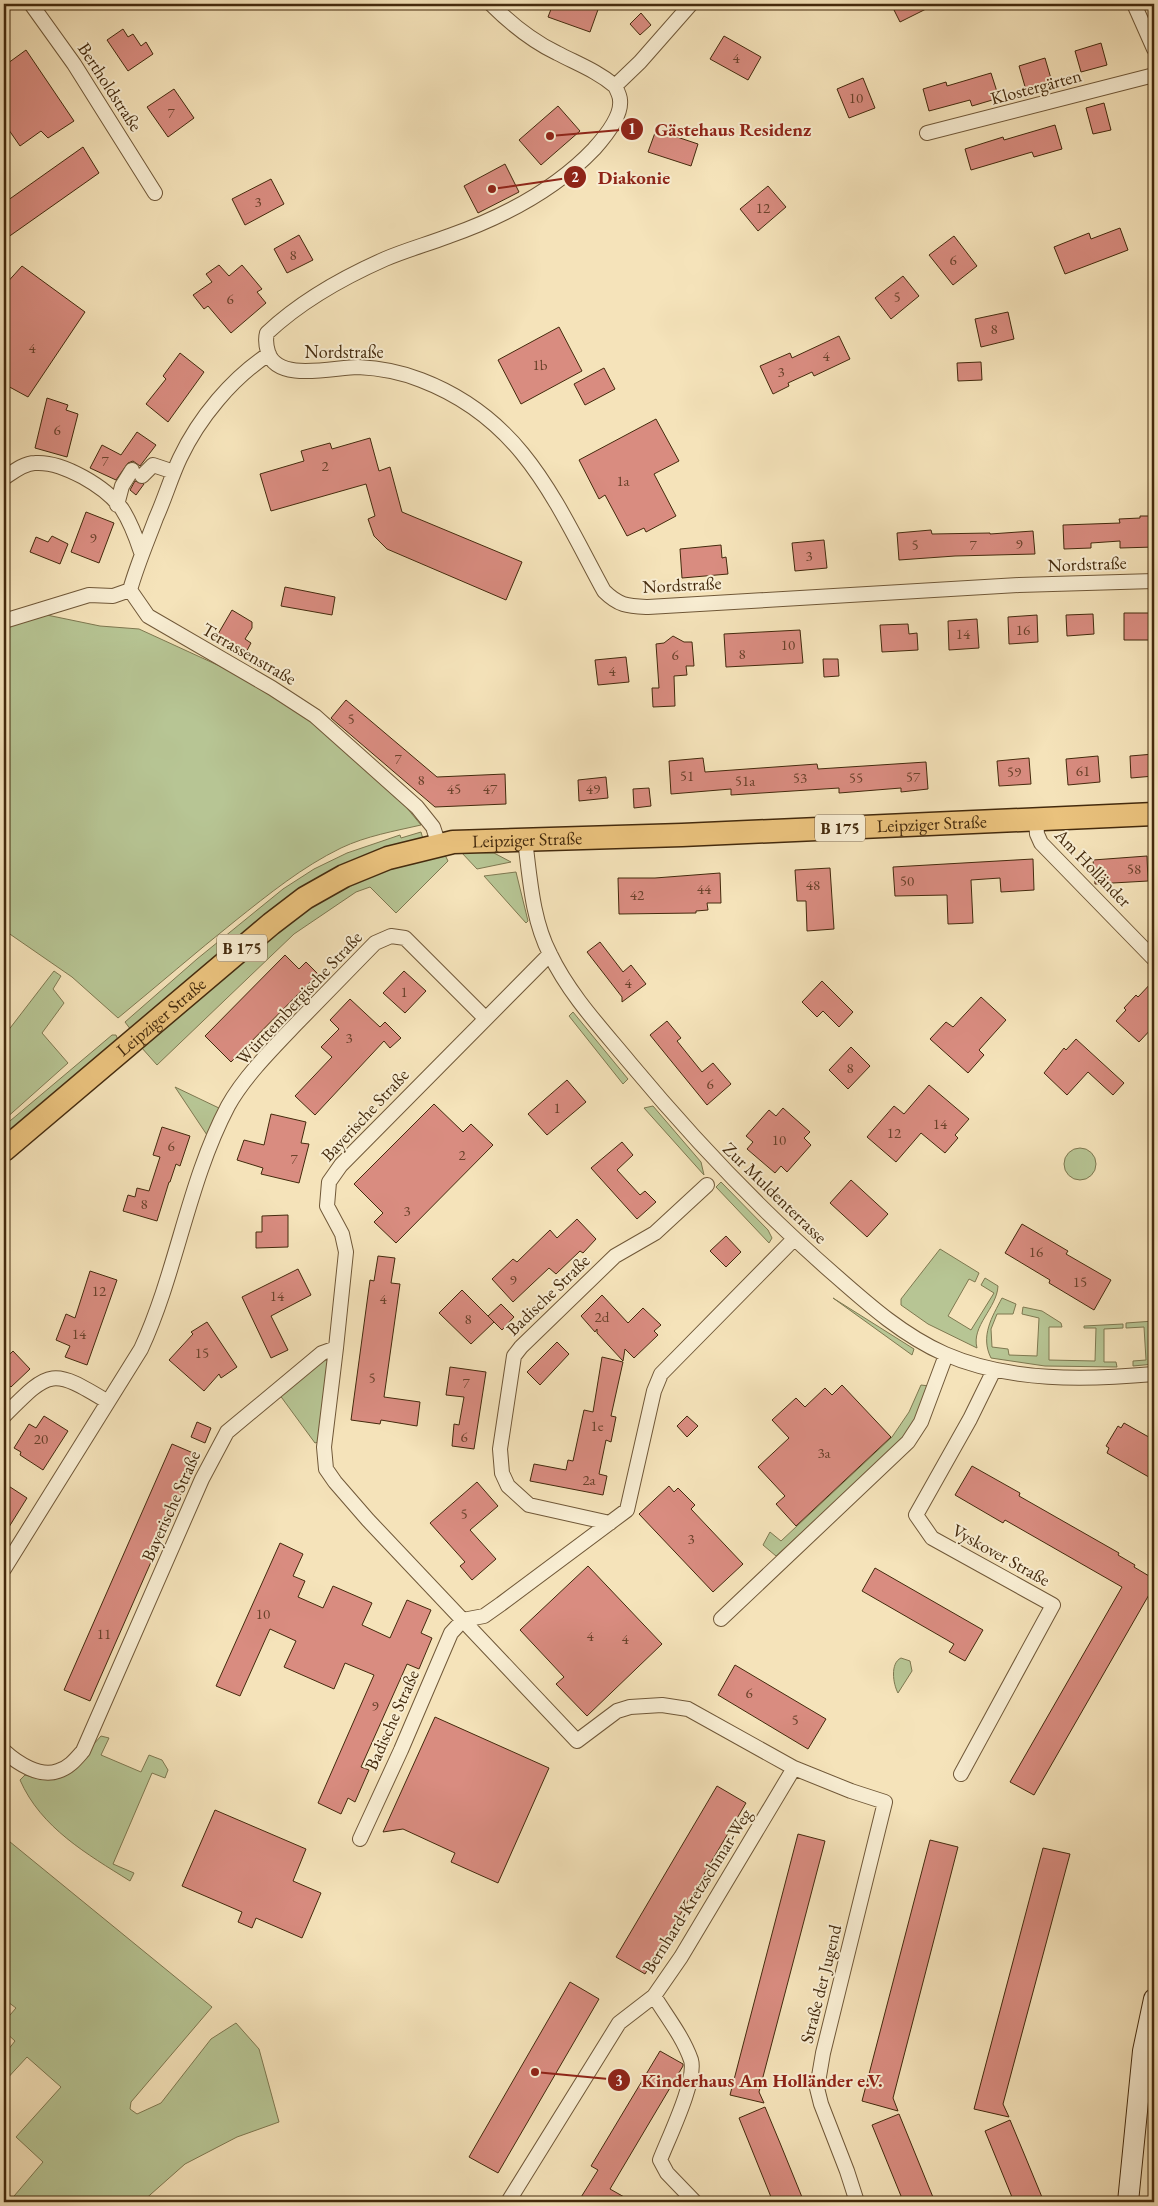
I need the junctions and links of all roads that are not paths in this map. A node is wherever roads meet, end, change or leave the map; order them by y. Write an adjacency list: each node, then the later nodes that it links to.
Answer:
1 (31, 4): 9 (street, Bertholdstraße)
2 (492, 4): 7 (street)
3 (691, 4): 7 (street)
4 (1134, 4): 5 (street)
5 (1154, 49)
6 (1154, 75): 8 (street, Klostergärten)
7 (615, 86): 10 (street)
8 (927, 134)
9 (155, 193)
10 (269, 354): 11 (street); 15 (street, Nordstraße)
11 (174, 472): 13 (street); 14 (street)
12 (4, 478): 13 (street)
13 (117, 505): 14 (street)
14 (142, 552): 16 (street)
15 (1154, 581)
16 (130, 590): 17 (street); 21 (street, Terrassenstraße)
17 (4, 621)
18 (1154, 814): 19 (main road, Leipziger Straße / B 175)
19 (1036, 820): 20 (main road, Leipziger Straße / B 175); 23 (street, Am Holländer)
20 (526, 840): 21 (main road, Leipziger Straße / B 175); 22 (street, Zur Muldenterrasse)
21 (439, 845): 25 (main road, Leipziger Straße / B 175)
22 (550, 954): 24 (street, Bayerische Straße); 27 (street, Zur Muldenterrasse)
23 (1154, 958)
24 (485, 1018): 28 (street, Bayerische Straße); 32 (street, Württembergische Straße)
25 (4, 1150)
26 (707, 1185): 34 (street, Badische Straße)
27 (793, 1240): 29 (street, Zur Muldenterrasse); 34 (street)
28 (336, 1348): 37 (street, Bayerische Straße); 38 (street, Bayerische Straße)
29 (946, 1355): 30 (street, Zur Muldenterrasse); 36 (street)
30 (994, 1370): 31 (street, Zur Muldenterrasse); 40 (street, Vyskover Straße)
31 (1154, 1374)
32 (108, 1402): 33 (street); 35 (street, Württembergische Straße)
33 (4, 1416)
34 (610, 1523): 37 (street)
35 (4, 1570)
36 (721, 1619)
37 (463, 1620): 39 (street); 41 (street, Badische Straße)
38 (4, 1751)
39 (794, 1768): 42 (street, Bernhard-Kretzschmar-Weg); 46 (street, Straße der Jugend)
40 (961, 1774)
41 (360, 1839)
42 (654, 1996): 44 (street, Bernhard-Kretzschmar-Weg); 45 (street)
43 (1154, 1999): 47 (street)
44 (508, 2202)
45 (695, 2202)
46 (857, 2202)
47 (1128, 2202)

